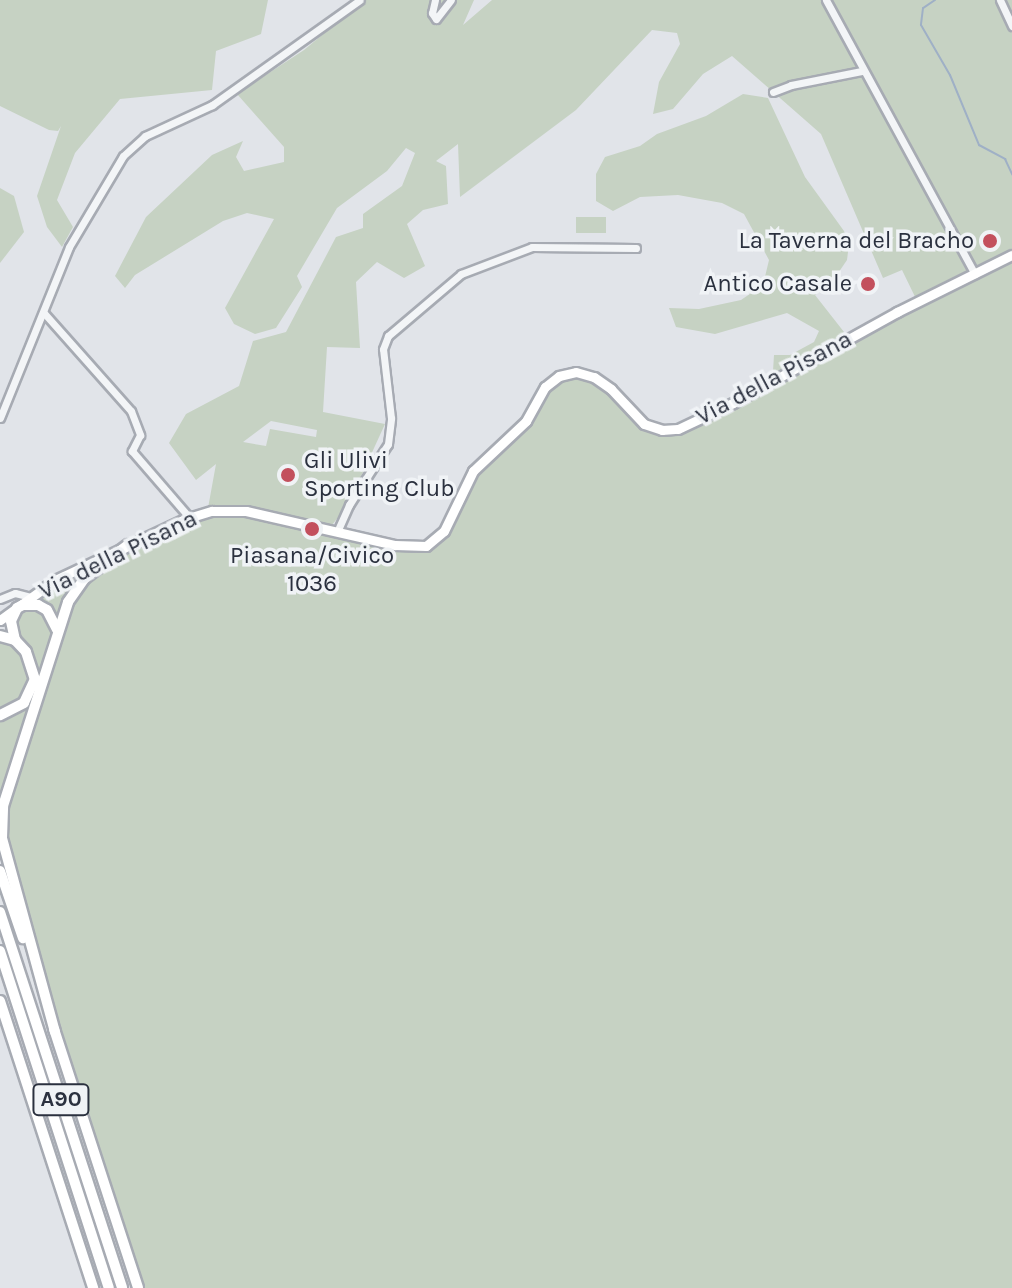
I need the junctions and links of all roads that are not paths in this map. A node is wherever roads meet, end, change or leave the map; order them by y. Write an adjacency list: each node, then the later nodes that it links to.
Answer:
1 (360, 0): 12 (street)
2 (435, 0): 3 (street)
3 (451, 0)
4 (826, 0): 7 (street)
5 (1000, 0): 6 (street)
6 (1012, 26)
7 (862, 71): 8 (street); 11 (street)
8 (773, 92)
9 (636, 248): 15 (street)
10 (1012, 255): 11 (main road, Via della Pisana)
11 (975, 274): 15 (main road, Via della Pisana)
12 (44, 313): 13 (street); 14 (street)
13 (0, 418)
14 (189, 517): 15 (main road, Via della Pisana); 16 (main road, Via della Pisana)
15 (337, 532)
16 (128, 545): 17 (main road, Via della Pisana); 21 (highway)
17 (31, 597): 18 (street); 19 (main road, Via della Pisana)
18 (0, 599)
19 (17, 608): 20 (main road, Via della Pisana); 21 (highway); 23 (highway)
20 (0, 620)
21 (57, 631): 29 (highway)
22 (0, 636): 23 (highway)
23 (15, 640): 24 (highway)
24 (0, 715)
25 (0, 871): 29 (highway)
26 (0, 912): 32 (highway, A90)
27 (0, 951): 31 (highway, A90)
28 (0, 1001): 30 (highway)
29 (55, 1032): 33 (highway)
30 (93, 1288)
31 (109, 1288)
32 (122, 1288)
33 (138, 1288)

